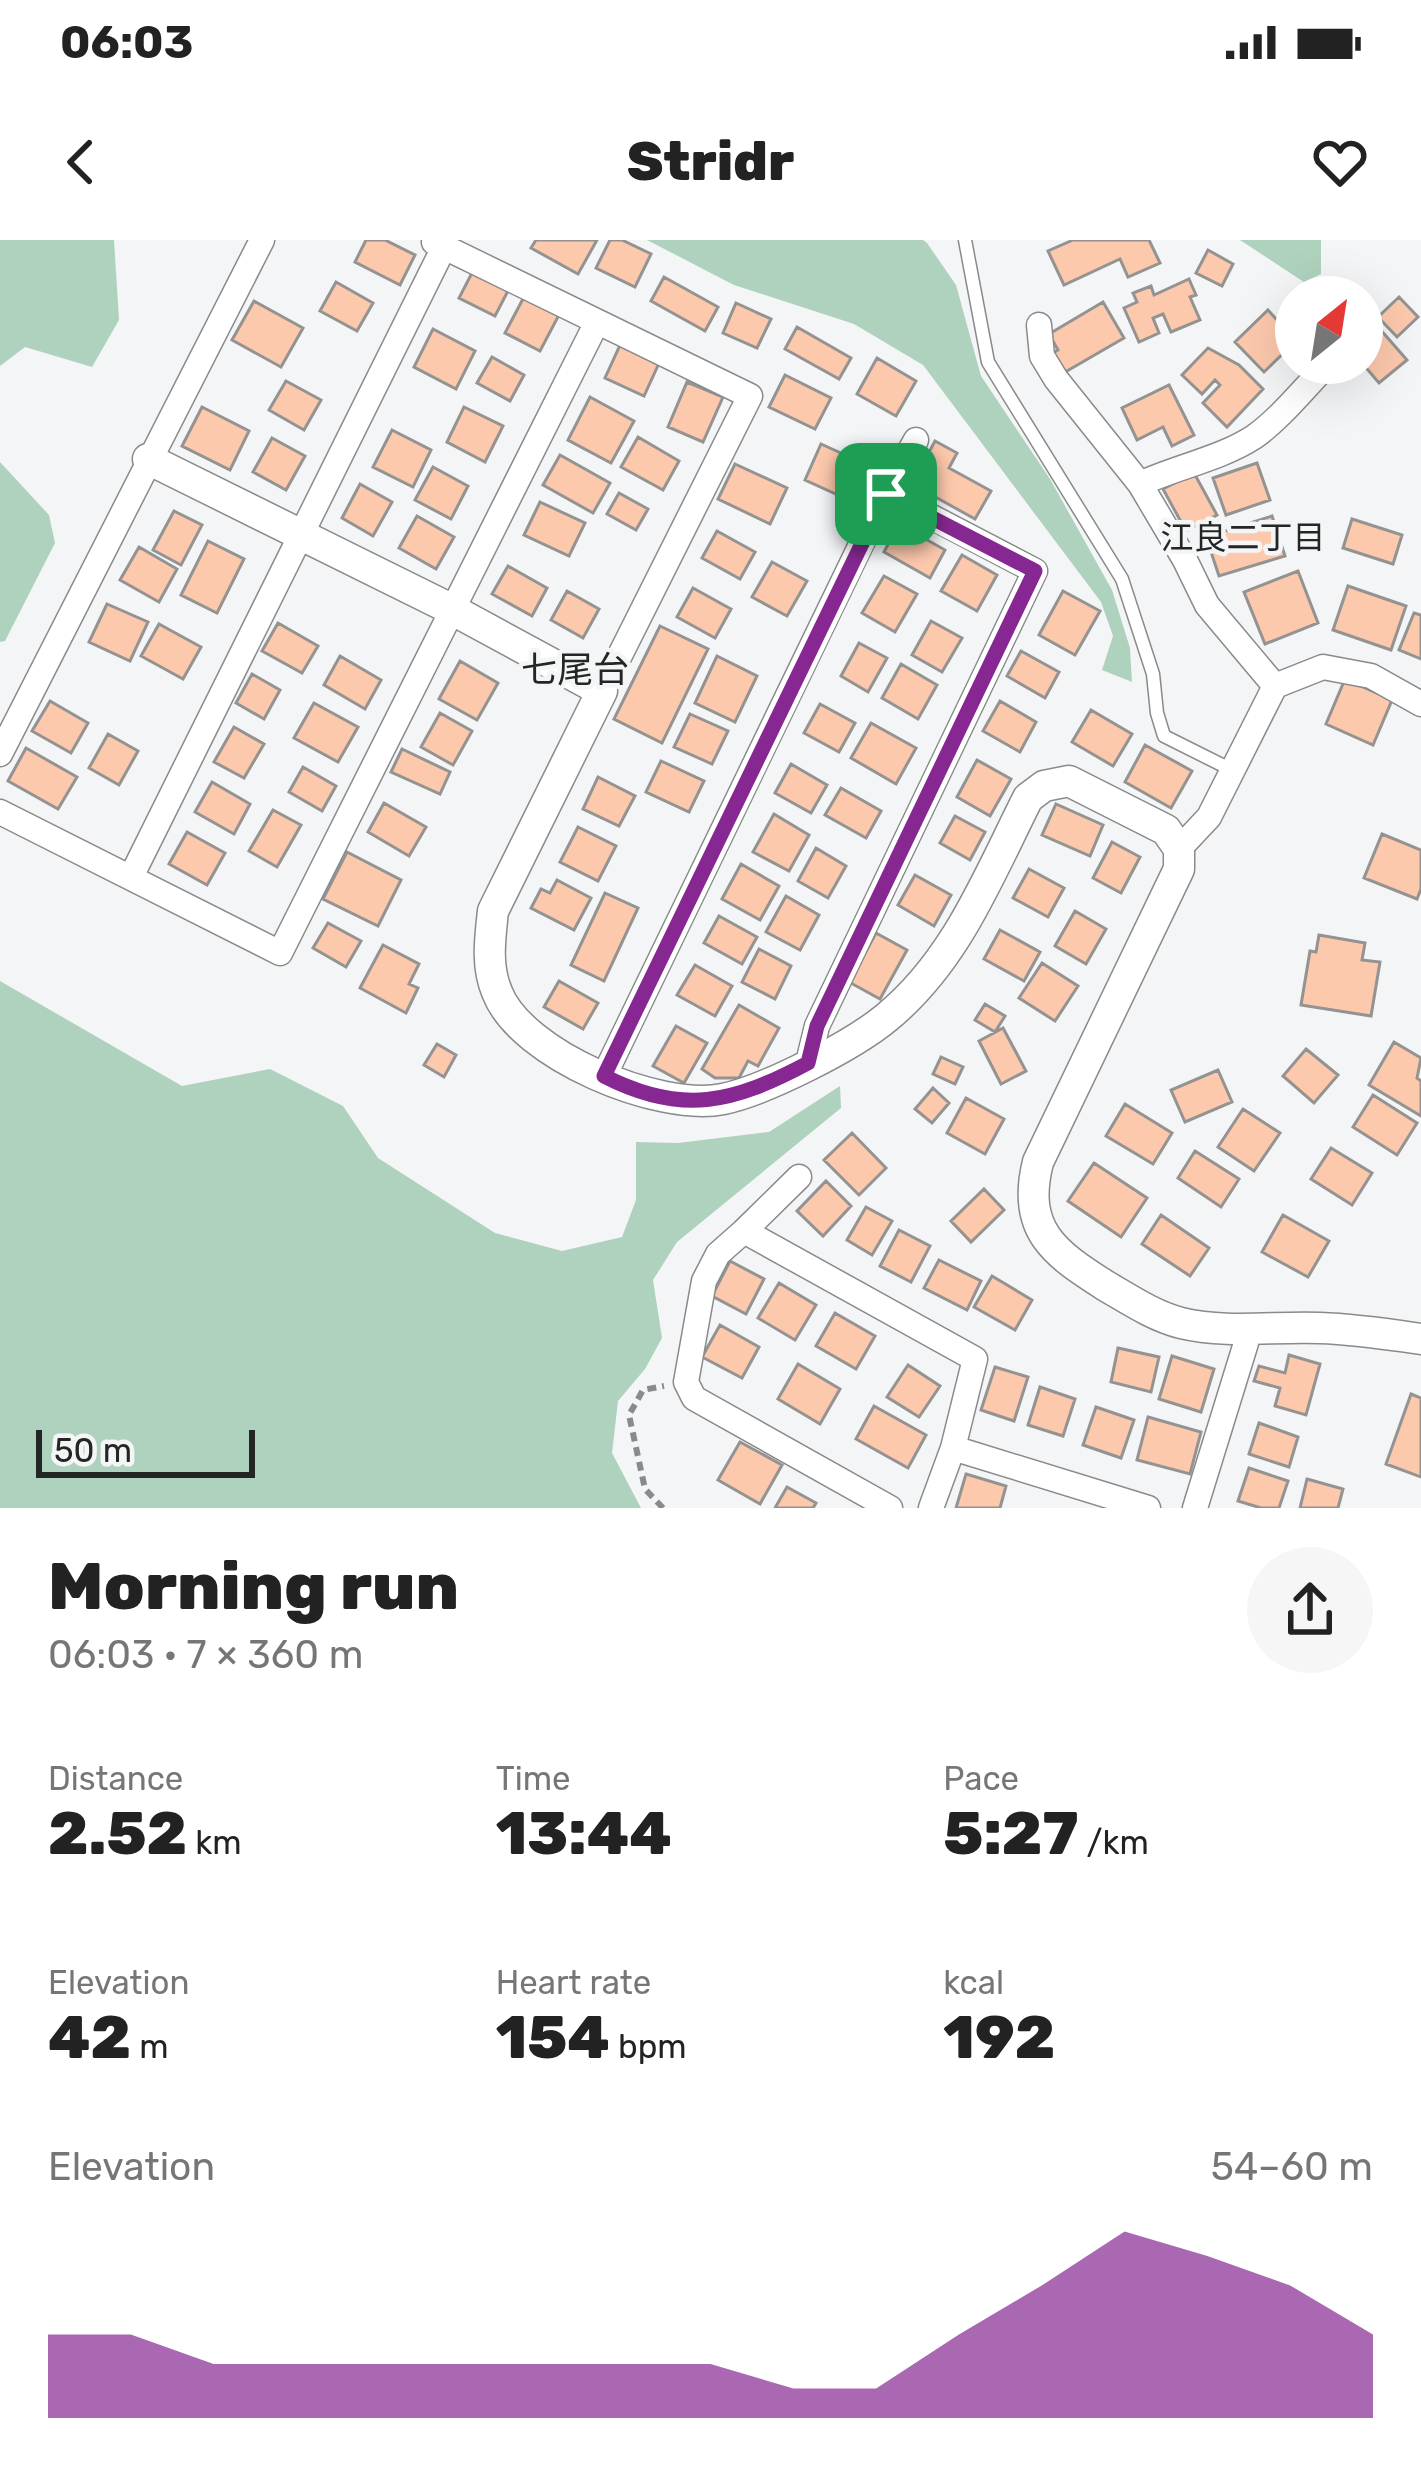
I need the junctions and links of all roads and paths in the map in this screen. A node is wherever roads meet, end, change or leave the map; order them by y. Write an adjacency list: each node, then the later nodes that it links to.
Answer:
1 (262, 240): 8 (street)
2 (965, 240): 17 (lane)
3 (436, 243): 4 (street); 11 (street)
4 (596, 324): 12 (street); 14 (street)
5 (1039, 325): 9 (street)
6 (1307, 384): 9 (street)
7 (916, 440): 10 (street)
8 (148, 459): 11 (street); 16 (street)
9 (1139, 484): 13 (street)
10 (886, 494): 21 (street); 22 (street)
11 (300, 535): 12 (street); 20 (street)
12 (451, 610): 14 (street); 20 (street)
13 (1275, 686): 15 (street); 17 (street)
14 (602, 691): 22 (street)
15 (1421, 704)
16 (0, 754)
17 (1233, 770): 19 (street)
18 (0, 812): 20 (street)
19 (1179, 849): 21 (street); 25 (street)
20 (130, 877)
21 (808, 1063): 22 (street)
22 (604, 1076)
23 (799, 1177): 24 (street)
24 (744, 1231): 27 (street); 28 (street)
25 (1243, 1330): 26 (street); 33 (street)
26 (1421, 1339)
27 (686, 1382): 29 (path); 30 (street)
28 (952, 1448): 31 (street); 32 (street)
29 (663, 1508)
30 (890, 1508)
31 (931, 1508)
32 (1148, 1508)
33 (1195, 1508)

